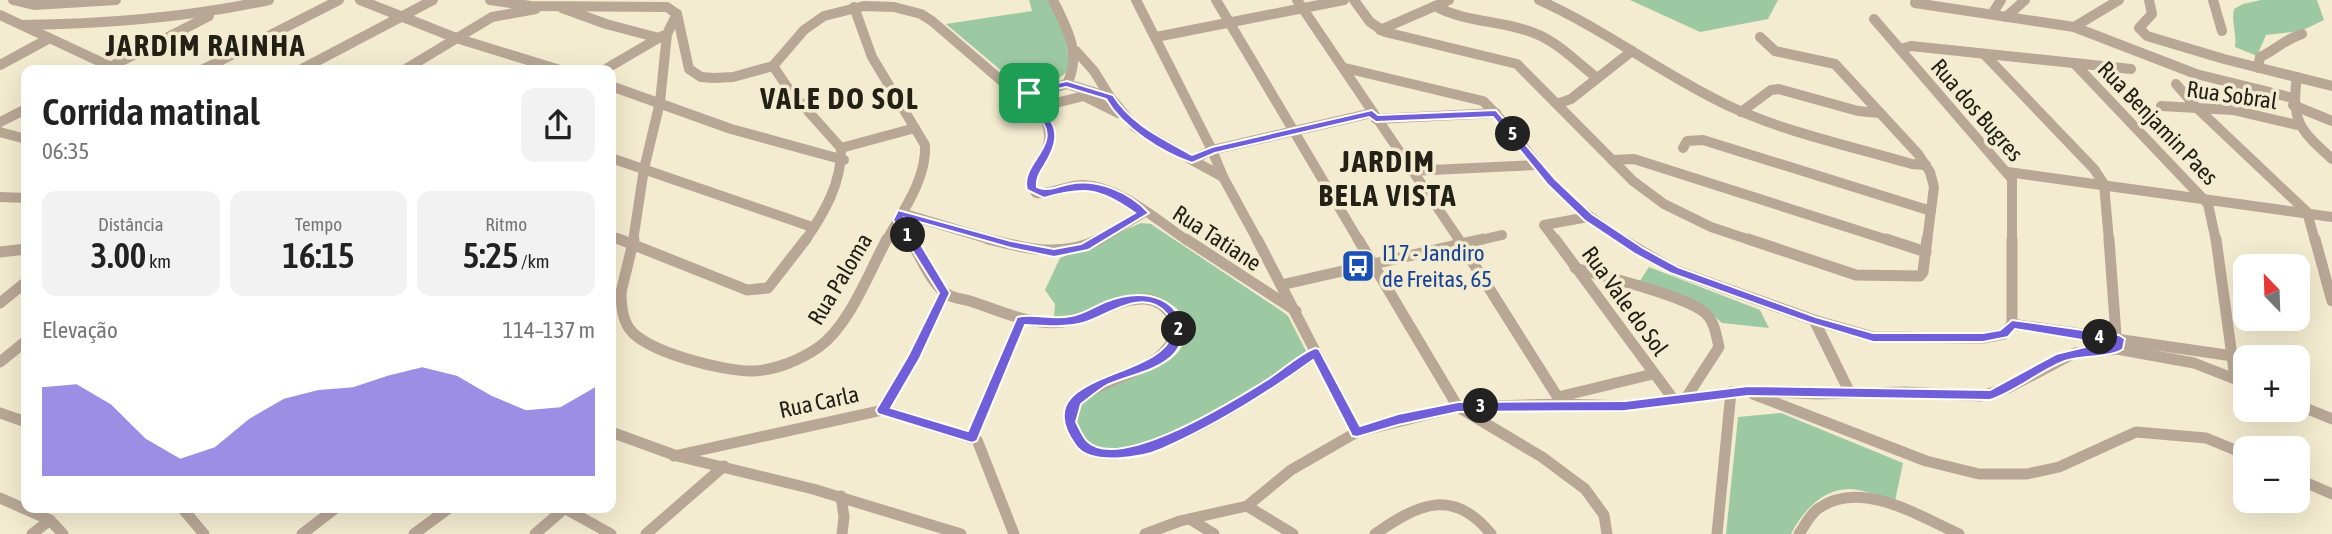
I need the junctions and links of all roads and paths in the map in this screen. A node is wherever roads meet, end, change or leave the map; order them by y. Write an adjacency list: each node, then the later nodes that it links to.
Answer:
1 (13, 0): 2 (street)
2 (116, 0)
3 (269, 0): 25 (street)
4 (339, 0): 53 (street)
5 (360, 0): 29 (street)
6 (433, 0): 29 (street)
7 (488, 0): 22 (street); 30 (street)
8 (1053, 0): 46 (street)
9 (1136, 0): 41 (street)
10 (1216, 0): 33 (street)
11 (1344, 0): 20 (street)
12 (1354, 0): 37 (street)
13 (1449, 0): 23 (street)
14 (1539, 0): 47 (street)
15 (2001, 0): 26 (street)
16 (2025, 0): 31 (street)
17 (2119, 0): 36 (street)
18 (2149, 0): 60 (street)
19 (2213, 0): 38 (street)
20 (1300, 4): 33 (street); 59 (street)
21 (1915, 4): 26 (street)
22 (551, 6): 27 (street); 30 (street); 40 (street)
23 (1436, 6): 37 (street); 62 (street)
24 (854, 7): 58 (street); 68 (street, Rua Tatiane); 85 (street)
25 (215, 13): 35 (street); 52 (street)
26 (1992, 13): 31 (street)
27 (677, 14): 40 (street); 58 (street)
28 (1, 16): 34 (street)
29 (400, 17): 44 (street); 54 (street)
30 (492, 17): 44 (street)
31 (2006, 17): 36 (street)
32 (1874, 19): 45 (street, Rua dos Bugres)
33 (1229, 23): 41 (street); 86 (street)
34 (22, 25): 35 (street); 43 (street)
35 (59, 25): 43 (street)
36 (2074, 27): 70 (street)
37 (1380, 30): 72 (street)
38 (2222, 31)
39 (2302, 34): 60 (street)
40 (663, 36): 57 (street); 71 (street)
41 (1156, 37): 91 (street)
42 (1760, 37): 79 (street)
43 (46, 38): 50 (street); 51 (street)
44 (456, 38): 55 (street); 56 (street)
45 (1900, 49): 48 (street); 101 (street, Rua dos Bugres)
46 (1076, 51): 64 (street); 69 (street)
47 (1632, 51): 62 (street); 77 (street)
48 (1984, 54): 49 (street); 103 (street)
49 (2074, 63): 61 (street); 105 (street, Rua Benjamin Paes)
50 (0, 65)
51 (103, 65)
52 (118, 65)
53 (212, 65)
54 (309, 65)
55 (412, 65)
56 (543, 65)
57 (613, 65)
58 (773, 66): 89 (street)
59 (1345, 68): 78 (street); 81 (street)
60 (2258, 68): 63 (street)
61 (2131, 69)
62 (1596, 77): 72 (street)
63 (2297, 77): 66 (street); 70 (street)
64 (1067, 84): 68 (street); 69 (street)
65 (2176, 84): 74 (street)
66 (2332, 86)
67 (616, 88): 71 (street)
68 (1015, 93): 75 (street, Rua Tatiane)
69 (1110, 97): 80 (street)
70 (2293, 101): 82 (street); 84 (street)
71 (660, 102): 93 (street); 99 (street)
72 (1557, 104): 95 (street)
73 (2161, 106): 74 (street, Rua Sobral)
74 (2196, 107): 84 (street, Rua Sobral); 108 (street)
75 (1035, 108): 80 (street); 109 (street, Rua Tatiane)
76 (21, 112): 83 (street)
77 (1741, 112): 79 (street); 98 (street)
78 (1496, 113): 81 (street); 97 (street)
79 (1881, 113): 98 (street)
80 (1120, 114): 94 (street)
81 (1374, 116): 86 (street); 100 (street)
82 (2332, 121)
83 (0, 122)
84 (2297, 125): 92 (street)
85 (915, 128): 89 (street); 111 (street, Rua Paloma)
86 (1293, 131): 91 (street); 121 (street)
87 (0, 132): 88 (street)
88 (21, 138)
89 (841, 148): 93 (street)
90 (1683, 148): 107 (street)
91 (1212, 150): 94 (street); 102 (street)
92 (2332, 159)
93 (844, 160): 113 (street)
94 (1192, 160): 102 (street)
95 (1612, 160): 119 (street); 119 (street)
96 (616, 161): 99 (street)
97 (1536, 165): 100 (street); 112 (street)
98 (1926, 165): 107 (street)
99 (644, 169): 113 (street); 117 (street)
100 (1411, 171): 116 (street)
101 (2008, 173): 103 (street); 134 (street, Rua dos Bugres)
102 (1223, 177): 123 (street)
103 (2105, 184): 105 (street); 135 (street)
104 (0, 197): 106 (street)
105 (2204, 197): 108 (street); 138 (street, Rua Benjamin Paes)
106 (21, 198)
107 (1931, 211): 119 (street)
108 (2307, 212): 110 (street); 129 (street)
109 (1143, 213): 111 (street); 124 (street, Rua Tatiane)
110 (2332, 216)
111 (900, 217): 127 (street); 128 (street, Rua Paloma)
112 (1588, 217): 122 (street, Rua Vale do Sol); 133 (street)
113 (812, 227): 117 (street)
114 (1502, 234): 116 (street)
115 (616, 238): 117 (street)
116 (1461, 243): 121 (street); 146 (street)
117 (633, 244): 128 (street)
118 (21, 250): 120 (street)
119 (1926, 251)
120 (0, 253)
121 (1371, 263): 125 (street); 147 (street)
122 (1575, 268): 140 (street, Rua Vale do Sol); 145 (street)
123 (1273, 271): 124 (street); 125 (street)
124 (1248, 281): 131 (street, Rua Tatiane)
125 (1281, 285): 131 (street)
126 (21, 286): 130 (street)
127 (944, 293): 132 (street); 148 (street)
128 (616, 295)
129 (2332, 301)
130 (0, 303)
131 (1296, 311): 137 (street)
132 (1021, 320): 137 (street); 155 (street)
133 (1814, 320): 134 (street); 144 (street)
134 (2012, 324): 135 (street)
135 (2118, 344): 138 (street); 141 (street); 144 (street)
136 (21, 345): 139 (street)
137 (1315, 353): 153 (street)
138 (2233, 356)
139 (0, 362)
140 (1653, 374): 145 (street, Rua Vale do Sol); 146 (street)
141 (2233, 378)
142 (1748, 391): 143 (street); 144 (street); 156 (street)
143 (1731, 392): 145 (street); 190 (street)
144 (1850, 393)
145 (1680, 399): 146 (street)
146 (1560, 401): 147 (street)
147 (1458, 407): 153 (street); 189 (street)
148 (883, 410): 155 (street, Rua Carla); 157 (street, Rua Carla)
149 (2310, 410): 151 (street)
150 (0, 413): 152 (street)
151 (2332, 419)
152 (21, 420)
153 (1357, 432): 163 (street)
154 (616, 434): 157 (street)
155 (972, 437): 183 (street)
156 (2233, 448)
157 (674, 456): 158 (street)
158 (724, 466): 161 (street); 180 (street)
159 (2310, 484): 160 (street)
160 (2332, 494)
161 (841, 496): 181 (street); 182 (street)
162 (0, 498): 164 (street)
163 (1247, 506): 171 (street); 186 (street)
164 (21, 507)
165 (34, 513): 172 (street)
166 (186, 513): 175 (street)
167 (329, 513): 176 (street)
168 (442, 513): 177 (street)
169 (559, 513): 178 (street)
170 (574, 513): 179 (street)
171 (1190, 519): 184 (street); 185 (street)
172 (50, 520): 173 (street); 174 (street)
173 (32, 534)
174 (63, 534)
175 (204, 534)
176 (302, 534)
177 (414, 534)
178 (535, 534)
179 (611, 534)
180 (646, 534)
181 (842, 534)
182 (961, 534)
183 (1014, 534)
184 (1145, 534)
185 (1214, 534)
186 (1293, 534)
187 (1375, 534): 188 (street)
188 (1491, 534)
189 (1607, 534)
190 (1717, 534)
191 (1799, 534): 192 (street)
192 (1959, 534)

